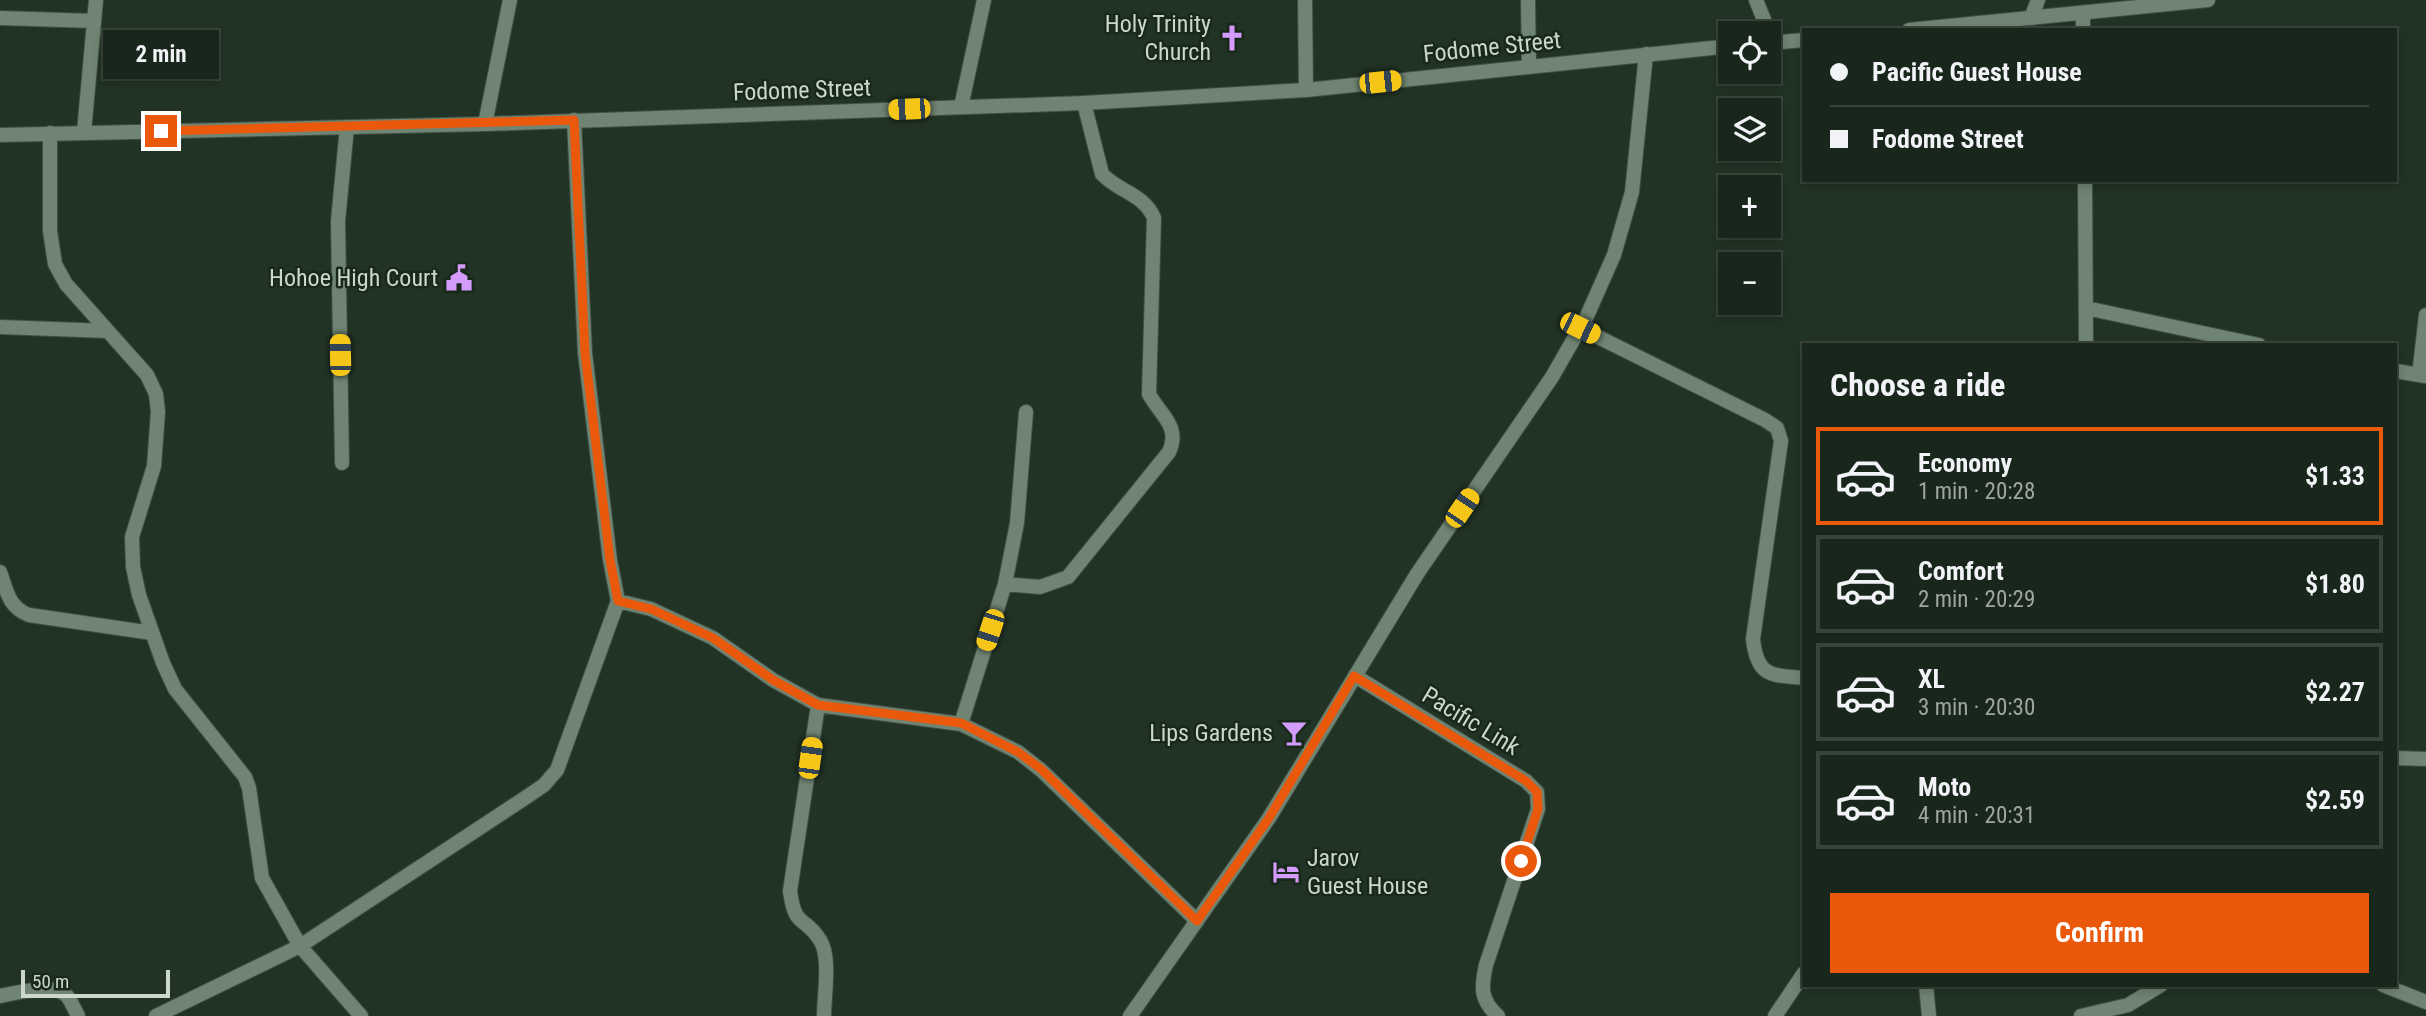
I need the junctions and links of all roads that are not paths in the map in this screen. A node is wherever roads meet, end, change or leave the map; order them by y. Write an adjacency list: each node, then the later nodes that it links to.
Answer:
1 (96, 0): 12 (street)
2 (510, 0): 25 (street)
3 (984, 0): 23 (street)
4 (1305, 0): 21 (street)
5 (1528, 0): 20 (street)
6 (1756, 0): 13 (street)
7 (2038, 0): 11 (street)
8 (2208, 0): 9 (street)
9 (2083, 14): 11 (street); 15 (street)
10 (0, 18): 12 (street)
11 (2031, 18): 14 (street)
12 (94, 21): 27 (street)
13 (1763, 21)
14 (1929, 28)
15 (2083, 28)
16 (1802, 40): 17 (street)
17 (1781, 42)
18 (1718, 47): 19 (street, Fodome Street)
19 (1646, 54): 20 (street, Fodome Street); 34 (street)
20 (1529, 66): 21 (street, Fodome Street)
21 (1306, 90): 22 (street, Fodome Street)
22 (1084, 103): 23 (street, Fodome Street); 43 (street)
23 (961, 107): 24 (street, Fodome Street)
24 (574, 120): 25 (street, Fodome Street); 44 (street)
25 (485, 124): 26 (street, Fodome Street)
26 (347, 127): 27 (street, Fodome Street); 41 (street)
27 (84, 132): 28 (street, Fodome Street)
28 (50, 133): 29 (street, Fodome Street); 35 (street)
29 (0, 135)
30 (2085, 182): 31 (street)
31 (2086, 307): 36 (street); 37 (street)
32 (2426, 315): 39 (street)
33 (0, 327): 35 (street)
34 (1580, 328): 46 (street); 47 (street)
35 (108, 331): 45 (street)
36 (2086, 343)
37 (2250, 343)
38 (2397, 371): 39 (street)
39 (2422, 376)
40 (1026, 412): 43 (street)
41 (342, 463)
42 (0, 572): 45 (street)
43 (1005, 584): 49 (street)
44 (618, 601): 48 (street); 53 (street)
45 (152, 633): 53 (street)
46 (1354, 676): 52 (street); 65 (street, Pacific Link)
47 (1802, 678)
48 (818, 705): 49 (street); 63 (street)
49 (961, 723): 52 (street)
50 (2397, 758): 51 (street)
51 (2426, 759)
52 (1197, 921): 64 (street)
53 (300, 946): 61 (street); 62 (street)
54 (1802, 976): 66 (street)
55 (1926, 987): 67 (street)
56 (2158, 987): 68 (street)
57 (2388, 987): 59 (street)
58 (0, 996): 60 (street)
59 (2426, 1002)
60 (78, 1016)
61 (156, 1016)
62 (360, 1016)
63 (824, 1016)
64 (1130, 1016)
65 (1498, 1016)
66 (1775, 1016)
67 (1929, 1016)
68 (2081, 1016)

